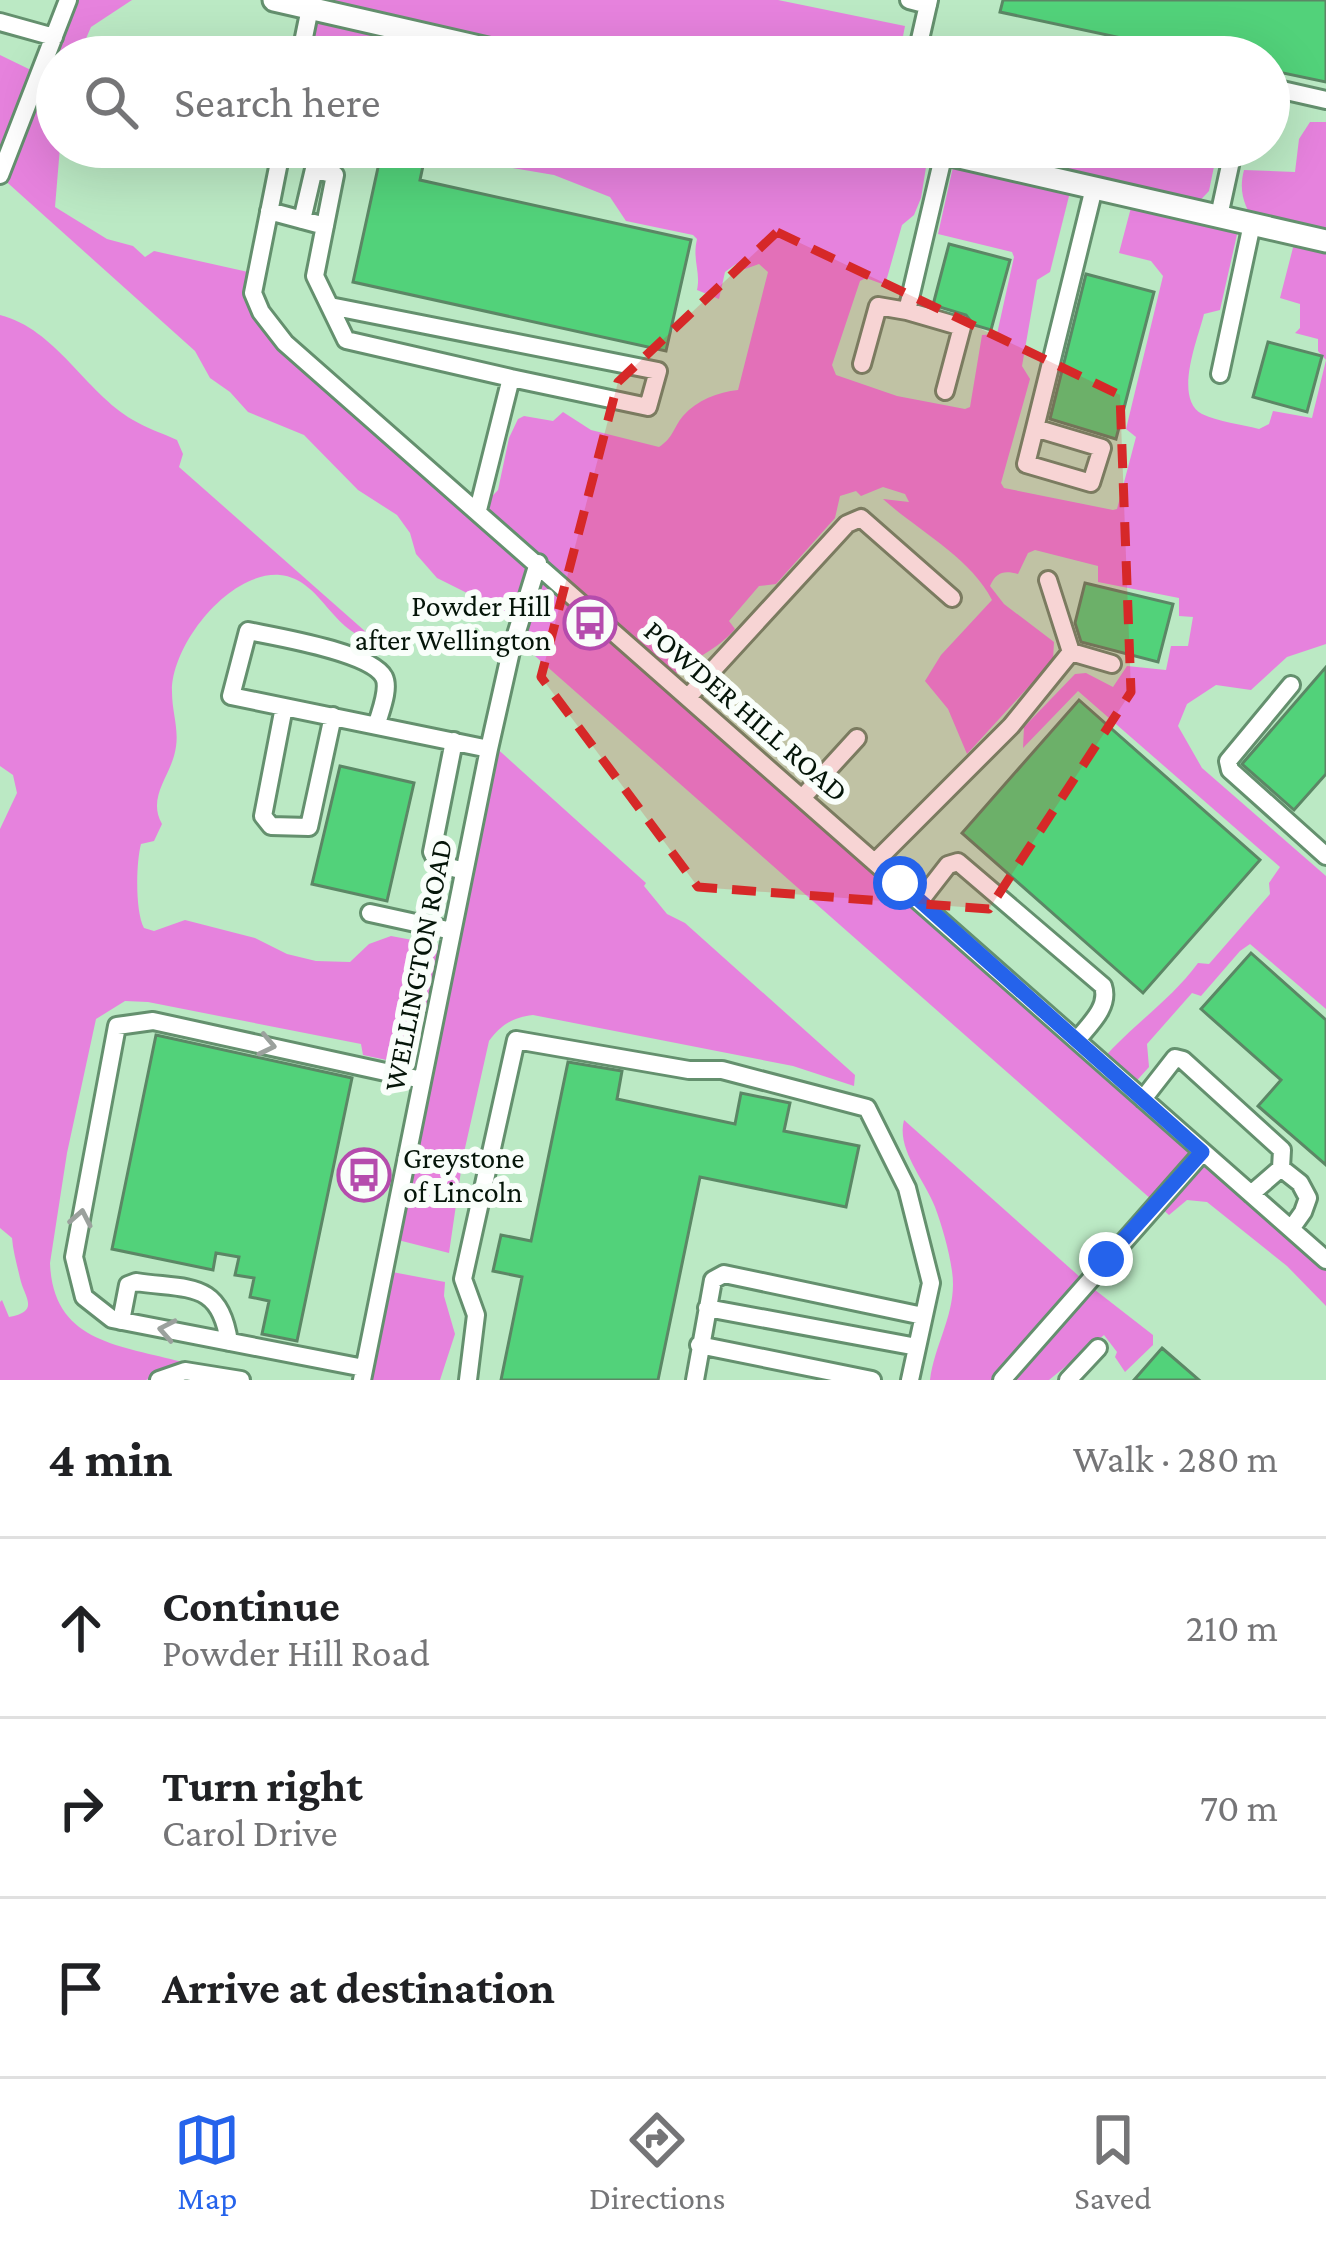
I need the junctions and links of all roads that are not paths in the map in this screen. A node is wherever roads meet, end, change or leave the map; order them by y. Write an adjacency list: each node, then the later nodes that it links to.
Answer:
1 (68, 0): 8 (street)
2 (274, 0): 5 (main road)
3 (909, 0): 4 (street)
4 (929, 2): 11 (street)
5 (310, 8): 9 (street); 10 (main road)
6 (0, 22): 7 (street)
7 (50, 36)
8 (54, 36)
9 (304, 36)
10 (432, 36)
11 (921, 36)
12 (36, 83): 19 (street)
13 (1290, 92): 14 (street)
14 (1326, 100)
15 (278, 168): 21 (street, POWDER HILL ROAD)
16 (940, 168): 28 (street)
17 (1008, 168): 20 (main road)
18 (1229, 168): 22 (street)
19 (0, 175)
20 (1094, 188): 22 (main road); 33 (street)
21 (269, 211): 23 (street); 34 (street, POWDER HILL ROAD)
22 (1219, 216): 24 (main road)
23 (302, 220): 25 (street); 25 (street)
24 (1252, 224): 26 (main road); 30 (street)
25 (325, 226): 27 (street)
26 (1326, 241)
27 (330, 306): 31 (street); 31 (street)
28 (907, 311): 29 (street); 32 (street)
29 (862, 364)
30 (1220, 374)
31 (511, 378): 34 (street)
32 (945, 391)
33 (1034, 428): 33 (street)
34 (478, 510): 35 (street, POWDER HILL ROAD)
35 (538, 563): 41 (street, POWDER HILL ROAD); 47 (street, WELLINGTON ROAD)
36 (1048, 580): 38 (street)
37 (952, 598): 41 (street)
38 (1071, 652): 39 (street); 50 (street)
39 (1112, 664)
40 (1291, 685): 49 (street)
41 (689, 696): 48 (street, POWDER HILL ROAD)
42 (284, 706): 43 (street); 43 (street); 44 (street)
43 (333, 716): 44 (street)
44 (377, 724): 46 (street)
45 (856, 738): 48 (street)
46 (454, 742): 47 (street); 51 (street)
47 (489, 749): 51 (street, WELLINGTON ROAD)
48 (803, 797): 50 (street, POWDER HILL ROAD)
49 (1326, 856)
50 (876, 861): 52 (street, POWDER HILL ROAD)
51 (464, 871): 54 (street, WELLINGTON ROAD)
52 (920, 901): 55 (street, POWDER HILL ROAD); 55 (street)
53 (370, 913): 54 (street)
54 (452, 932): 56 (street, WELLINGTON ROAD)
55 (1077, 1040): 57 (street, POWDER HILL ROAD)
56 (422, 1080): 65 (street, one-way to 56); 70 (street, WELLINGTON ROAD)
57 (1143, 1100): 58 (street, POWDER HILL ROAD); 59 (street)
58 (1202, 1152): 60 (street, POWDER HILL ROAD); 77 (street)
59 (1281, 1168): 60 (street); 61 (street)
60 (1251, 1194): 61 (street, POWDER HILL ROAD)
61 (1291, 1229): 62 (street, POWDER HILL ROAD)
62 (1326, 1260)
63 (707, 1308): 64 (street); 67 (street); 68 (street)
64 (923, 1316): 68 (street); 73 (street)
65 (121, 1321): 66 (street, one-way to 65); 66 (street)
66 (229, 1342): 70 (street)
67 (700, 1345): 74 (street); 75 (street)
68 (917, 1348): 76 (street)
69 (1098, 1348): 78 (street)
70 (363, 1374)
71 (159, 1380): 72 (street)
72 (242, 1380)
73 (468, 1380)
74 (695, 1380)
75 (872, 1380)
76 (910, 1380)
77 (1002, 1380)
78 (1068, 1380)

